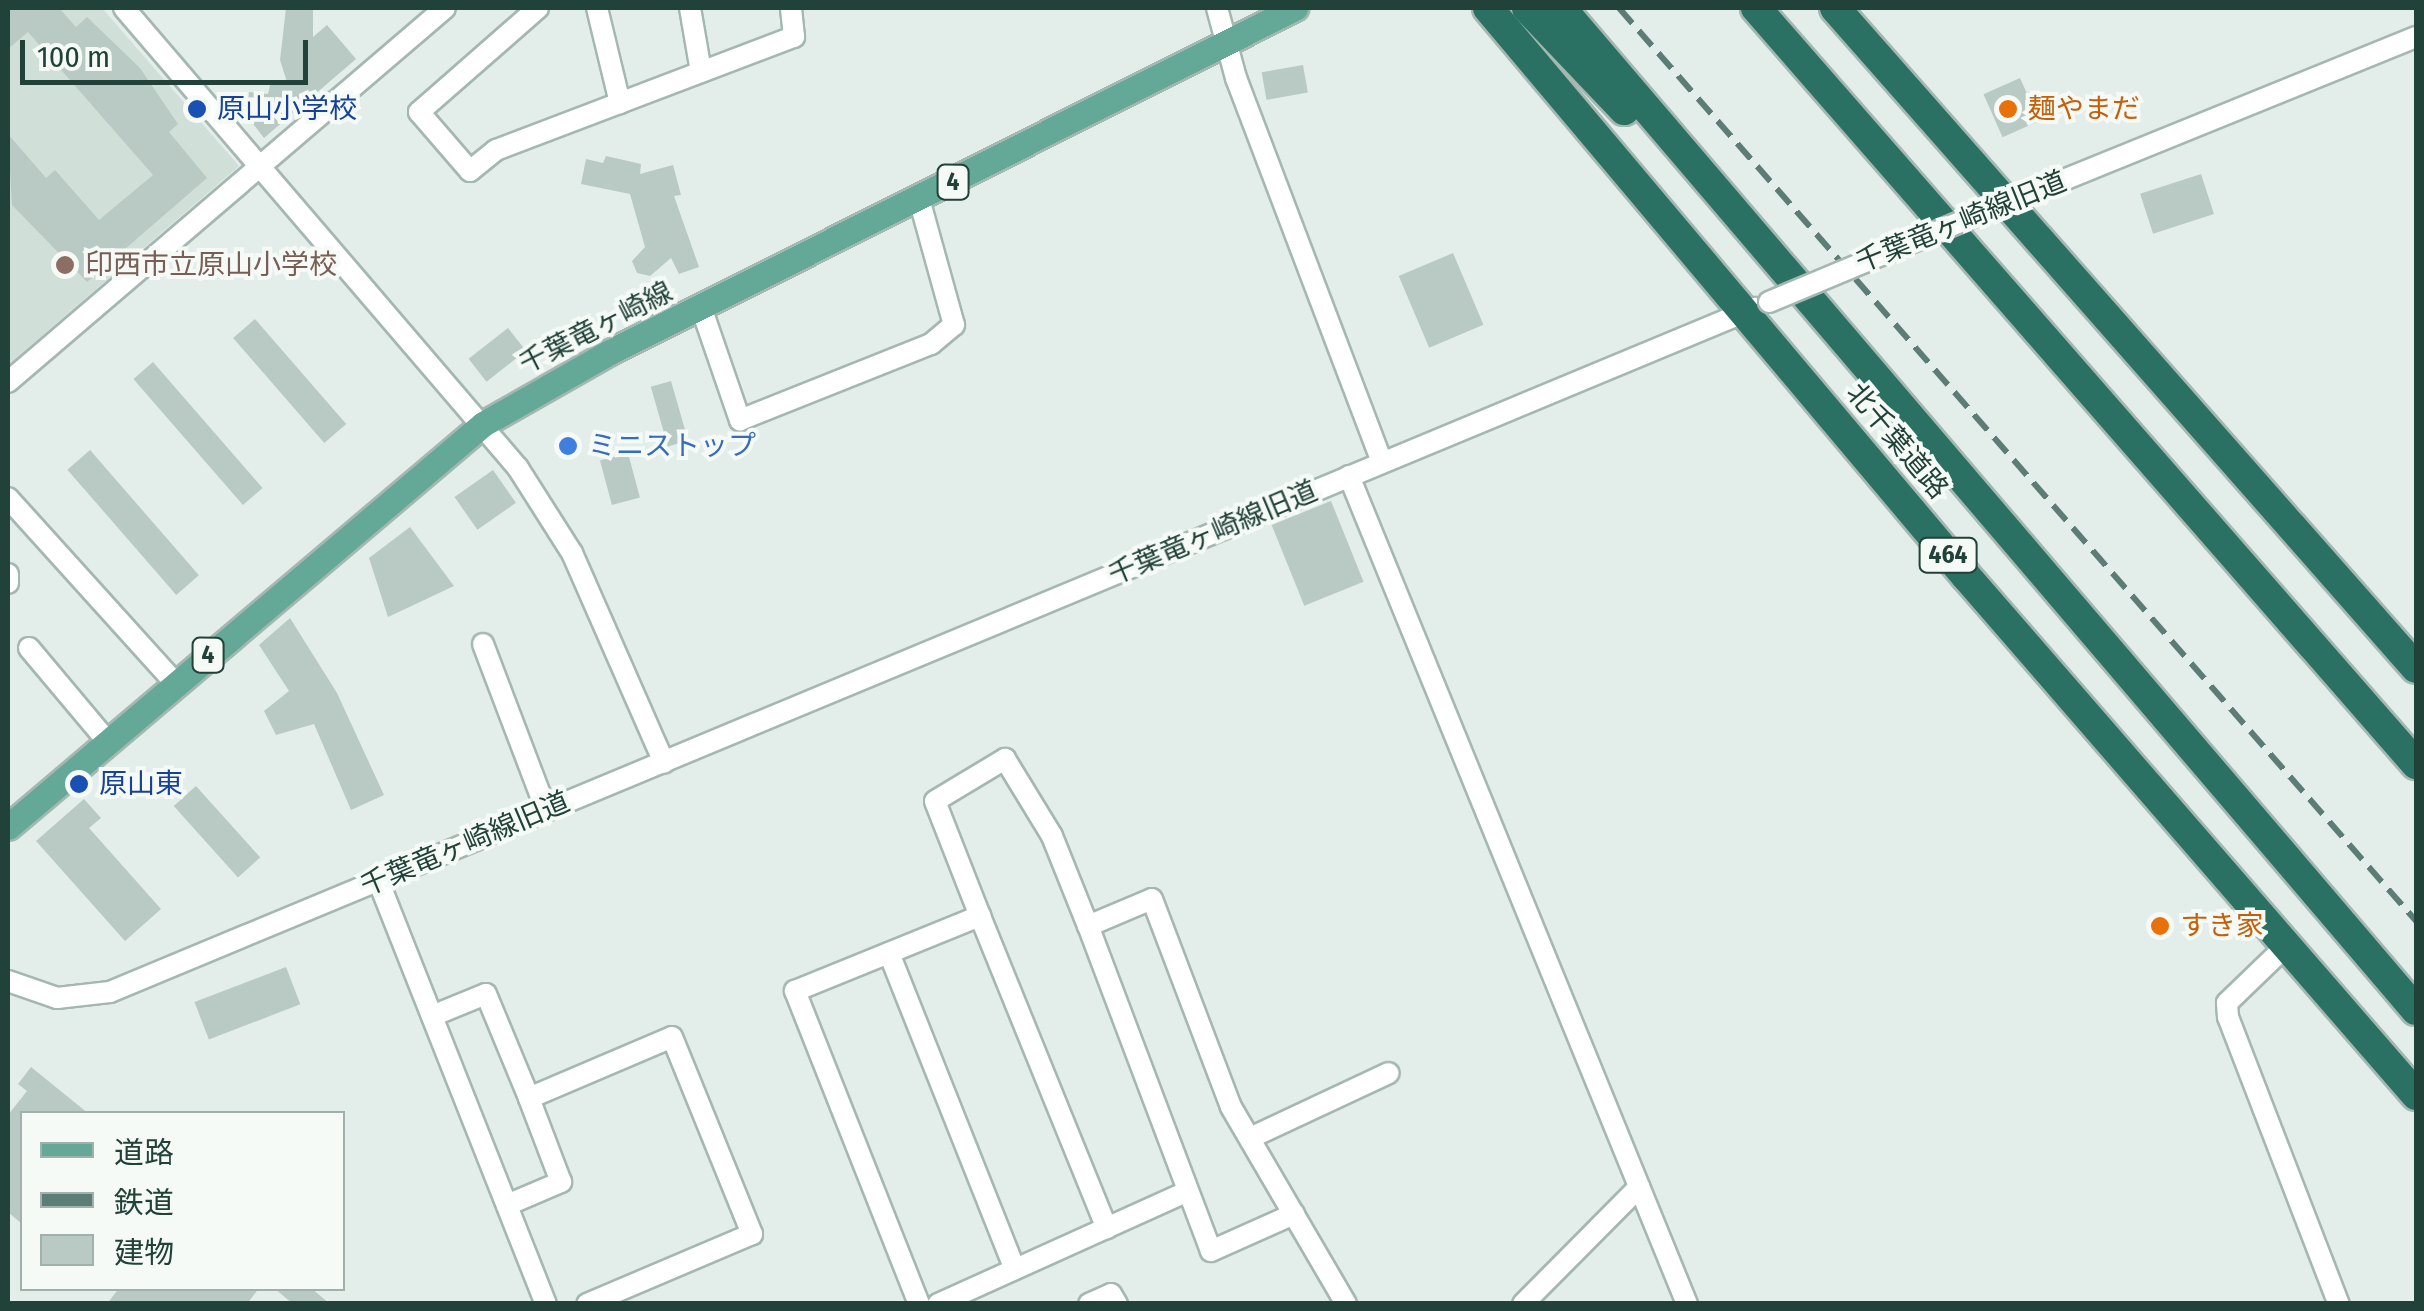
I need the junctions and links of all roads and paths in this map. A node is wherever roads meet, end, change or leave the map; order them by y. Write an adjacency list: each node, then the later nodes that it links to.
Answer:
1 (124, 8): 20 (street)
2 (445, 8): 20 (street)
3 (538, 8): 18 (street)
4 (597, 8): 18 (street)
5 (690, 8): 17 (street)
6 (792, 8): 17 (street)
7 (1217, 8): 16 (street)
8 (1295, 8): 16 (main road, 千葉竜ヶ崎線 / 4)
9 (1488, 8): 24 (highway, 北千葉道路 / 464)
10 (1527, 8): 23 (highway)
11 (1561, 8): 23 (highway, 北千葉道路 / 464)
12 (1756, 8): 19 (highway)
13 (1768, 8): 19 (highway)
14 (1836, 8): 22 (highway)
15 (2416, 37): 22 (street, 千葉竜ヶ崎線旧道)
16 (1230, 41): 21 (main road, 千葉竜ヶ崎線 / 4); 28 (street)
17 (700, 72): 18 (street)
18 (620, 103)
19 (1839, 103): 39 (highway)
20 (261, 166): 26 (street); 27 (street)
21 (919, 199): 25 (main road, 千葉竜ヶ崎線 / 4); 25 (street)
22 (2001, 205): 24 (street, 千葉竜ヶ崎線旧道, bridge); 35 (highway)
23 (1741, 216): 48 (highway, 北千葉道路 / 464)
24 (1758, 307): 28 (street, 千葉竜ヶ崎線旧道); 45 (highway, 北千葉道路 / 464)
25 (701, 308): 27 (main road, 千葉竜ヶ崎線 / 4)
26 (8, 382)
27 (483, 424): 36 (main road, 千葉竜ヶ崎線 / 4); 38 (street)
28 (1382, 462): 29 (street, 千葉竜ヶ崎線旧道)
29 (1349, 476): 38 (street, 千葉竜ヶ崎線旧道); 54 (street)
30 (8, 498): 36 (street)
31 (8, 574): 32 (street)
32 (8, 583)
33 (482, 644): 40 (street)
34 (29, 648): 37 (street)
35 (2416, 668)
36 (175, 684): 37 (main road, 千葉竜ヶ崎線 / 4)
37 (106, 742): 41 (main road, 千葉竜ヶ崎線 / 4)
38 (664, 763): 40 (street, 千葉竜ヶ崎線旧道)
39 (2416, 764)
40 (546, 810): 42 (street, 千葉竜ヶ崎線旧道)
41 (8, 827)
42 (378, 880): 47 (street, 千葉竜ヶ崎線旧道); 49 (street)
43 (980, 916): 44 (street); 46 (street); 58 (street)
44 (1088, 926): 53 (street); 55 (street)
45 (2288, 944): 51 (highway, 北千葉道路 / 464); 69 (street)
46 (889, 953): 59 (street); 62 (street)
47 (8, 981)
48 (2416, 1010)
49 (432, 1016): 52 (street); 56 (street)
50 (1388, 1073): 53 (street)
51 (2416, 1095)
52 (530, 1098): 56 (street); 61 (street)
53 (1250, 1138): 57 (street)
54 (1638, 1187): 67 (street); 68 (street)
55 (1188, 1191): 57 (street); 58 (street)
56 (507, 1205): 60 (street)
57 (1294, 1214): 66 (street)
58 (1107, 1228): 59 (street)
59 (1014, 1269): 63 (street)
60 (546, 1304)
61 (587, 1304)
62 (919, 1304)
63 (938, 1304)
64 (1089, 1304): 65 (street)
65 (1117, 1304)
66 (1346, 1304)
67 (1523, 1304)
68 (1687, 1304)
69 (2338, 1304)

